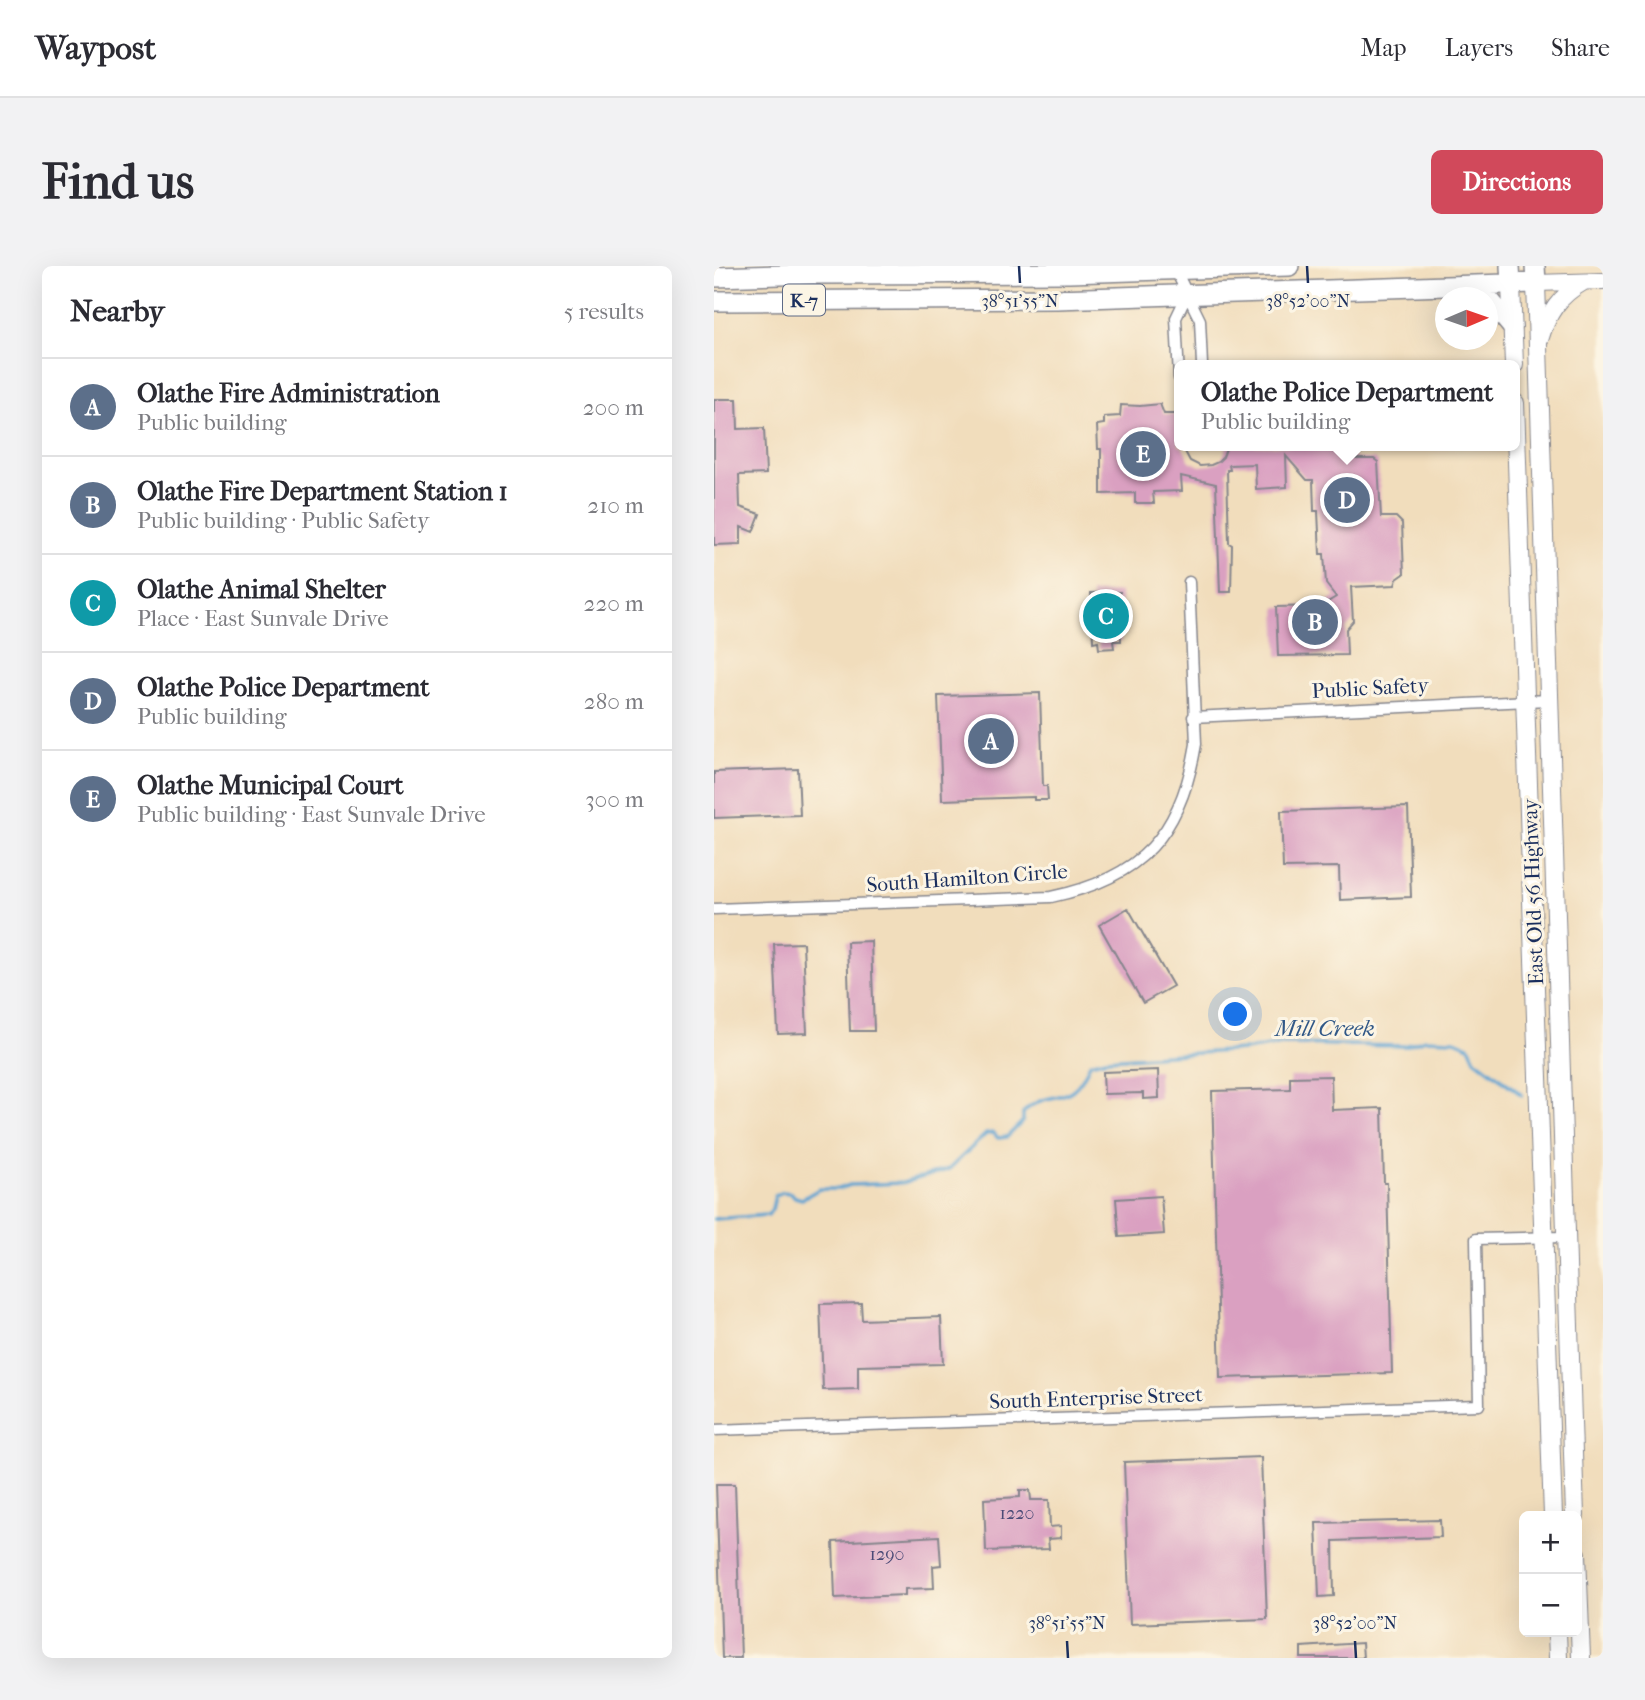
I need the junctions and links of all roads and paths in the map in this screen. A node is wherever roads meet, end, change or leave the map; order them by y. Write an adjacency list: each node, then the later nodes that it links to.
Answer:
1 (1289, 266): 2 (highway, K-7)
2 (1175, 268): 3 (highway, K-7); 10 (street)
3 (815, 270): 6 (highway, K-7)
4 (1510, 275): 5 (highway, K-7); 9 (highway, K-7); 13 (main road)
5 (1536, 275): 8 (main road); 14 (main road, East Old 56 Highway)
6 (714, 277)
7 (1603, 281): 8 (main road)
8 (1584, 282): 14 (main road)
9 (1467, 286): 10 (highway, K-7)
10 (1187, 295): 11 (highway, K-7); 15 (street); 16 (street)
11 (714, 301)
12 (1498, 311): 13 (highway)
13 (1512, 327): 17 (main road)
14 (1538, 346): 20 (main road, East Old 56 Highway)
15 (1178, 360)
16 (1202, 360)
17 (1514, 360)
18 (1517, 451): 21 (main road, East Old 56 Highway)
19 (1189, 582): 22 (street, South Hamilton Circle)
20 (1549, 700): 21 (street, Public Safety); 24 (main road, East Old 56 Highway)
21 (1525, 701): 22 (street, Public Safety); 25 (main road, East Old 56 Highway)
22 (1194, 717): 23 (street, South Hamilton Circle)
23 (714, 909)
24 (1565, 1237): 25 (street); 28 (main road, East Old 56 Highway)
25 (1543, 1238): 26 (street, South Enterprise Street); 27 (main road, East Old 56 Highway)
26 (714, 1430)
27 (1553, 1511)
28 (1575, 1511)
29 (1578, 1574): 32 (main road)
30 (1557, 1637): 31 (main road)
31 (1558, 1658)
32 (1581, 1658)

